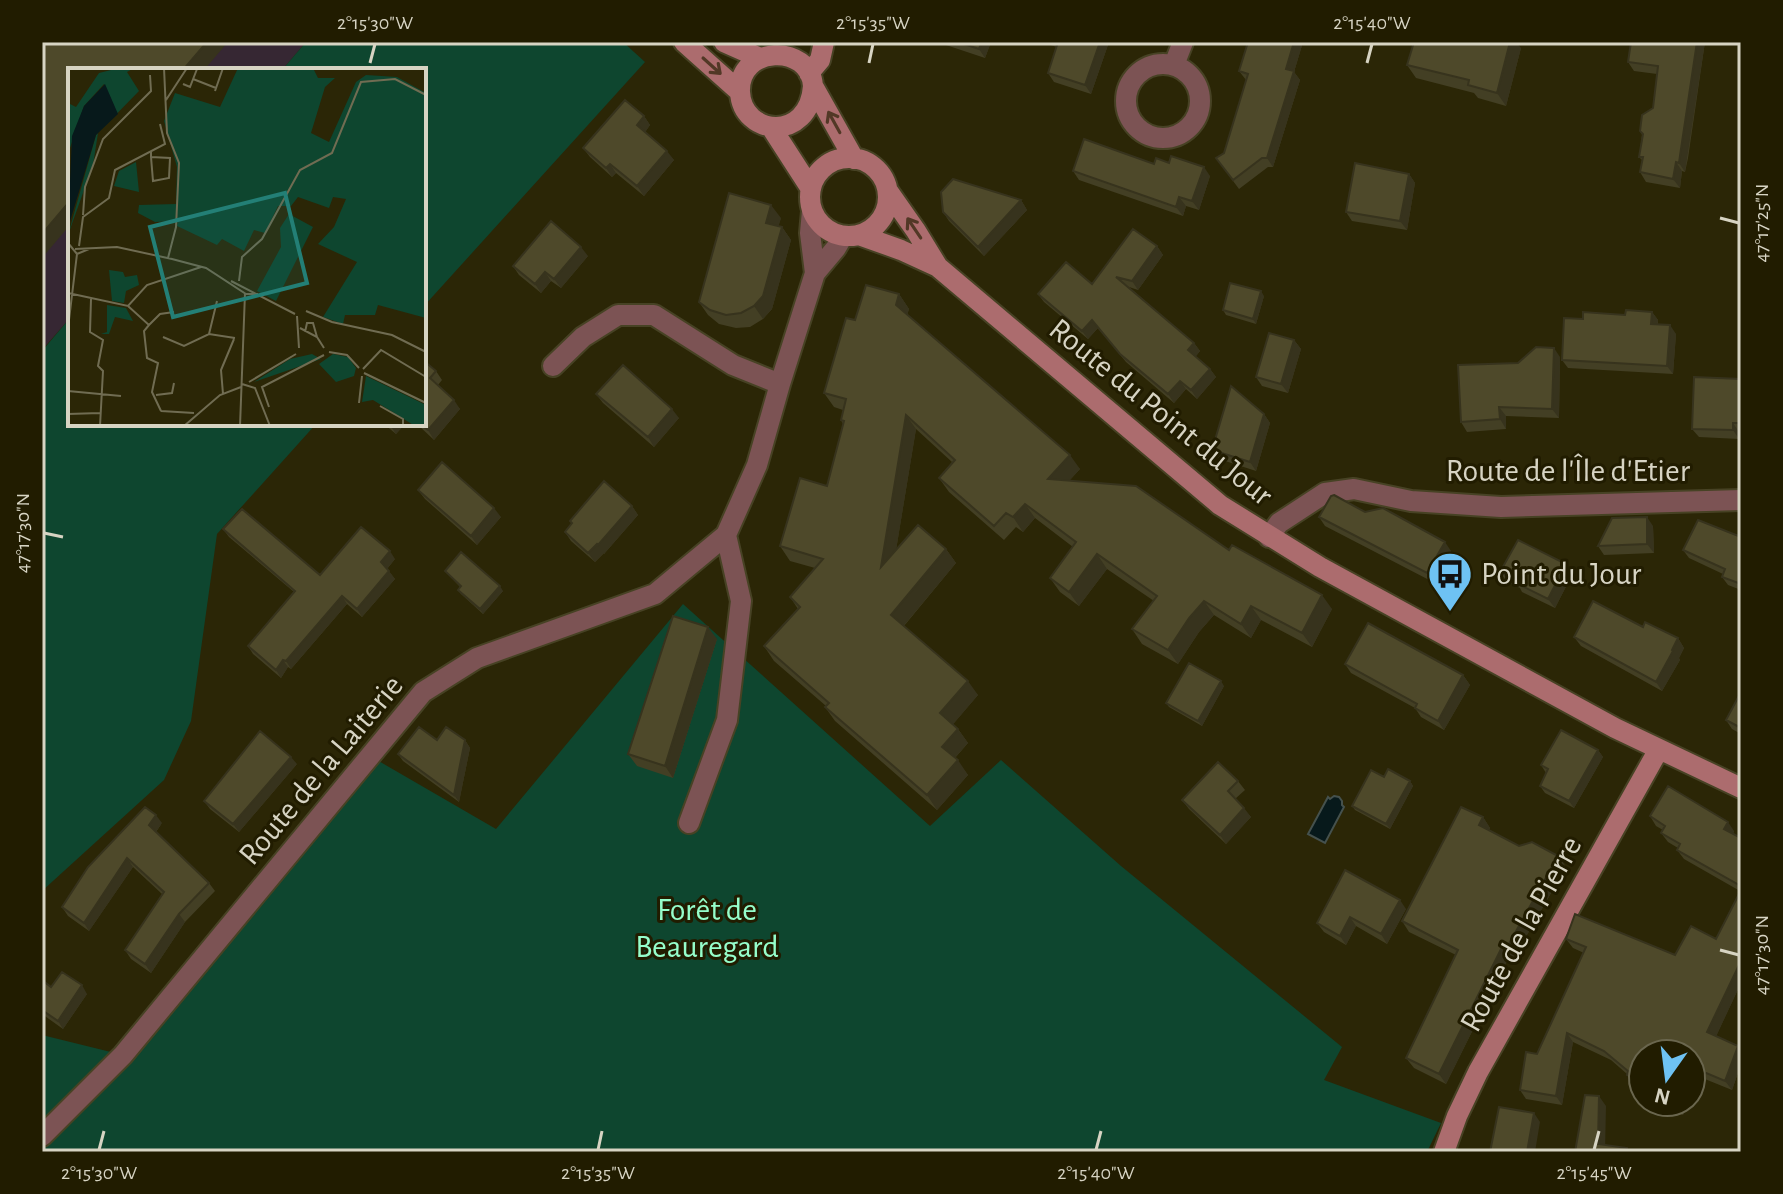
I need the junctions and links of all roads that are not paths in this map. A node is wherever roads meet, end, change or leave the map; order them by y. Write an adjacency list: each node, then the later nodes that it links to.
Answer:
1 (684, 42): 9 (main road, one-way to 9)
2 (724, 42): 6 (main road)
3 (790, 42): 6 (main road)
4 (824, 42): 8 (main road)
5 (1183, 42): 7 (street)
6 (767, 56): 8 (main road); 9 (main road)
7 (1174, 65)
8 (811, 79): 10 (main road); 11 (main road, one-way to 8)
9 (740, 92): 10 (main road)
10 (771, 127): 12 (main road)
11 (854, 159): 12 (main road); 13 (main road)
12 (811, 189): 14 (main road)
13 (888, 191): 15 (main road); 16 (main road, Route du Point du Jour, one-way to 13)
14 (812, 211): 15 (main road); 17 (street, Route de la Laiterie)
15 (851, 235): 16 (main road, Route du Point du Jour); 17 (street, Route de la Laiterie)
16 (938, 267): 22 (main road, Route du Point du Jour)
17 (815, 273): 19 (street, Route de la Laiterie)
18 (553, 366): 19 (street)
19 (780, 384): 21 (street, Route de la Laiterie)
20 (1741, 500): 22 (street, Route de l'Île d'Etier)
21 (726, 535): 25 (street); 26 (street, Route de la Laiterie)
22 (1269, 537): 23 (main road, Route du Point du Jour)
23 (1659, 749): 24 (main road, Route du Point du Jour); 27 (main road, Route de la Pierre)
24 (1741, 788)
25 (689, 823)
26 (42, 1136)
27 (1444, 1152)

